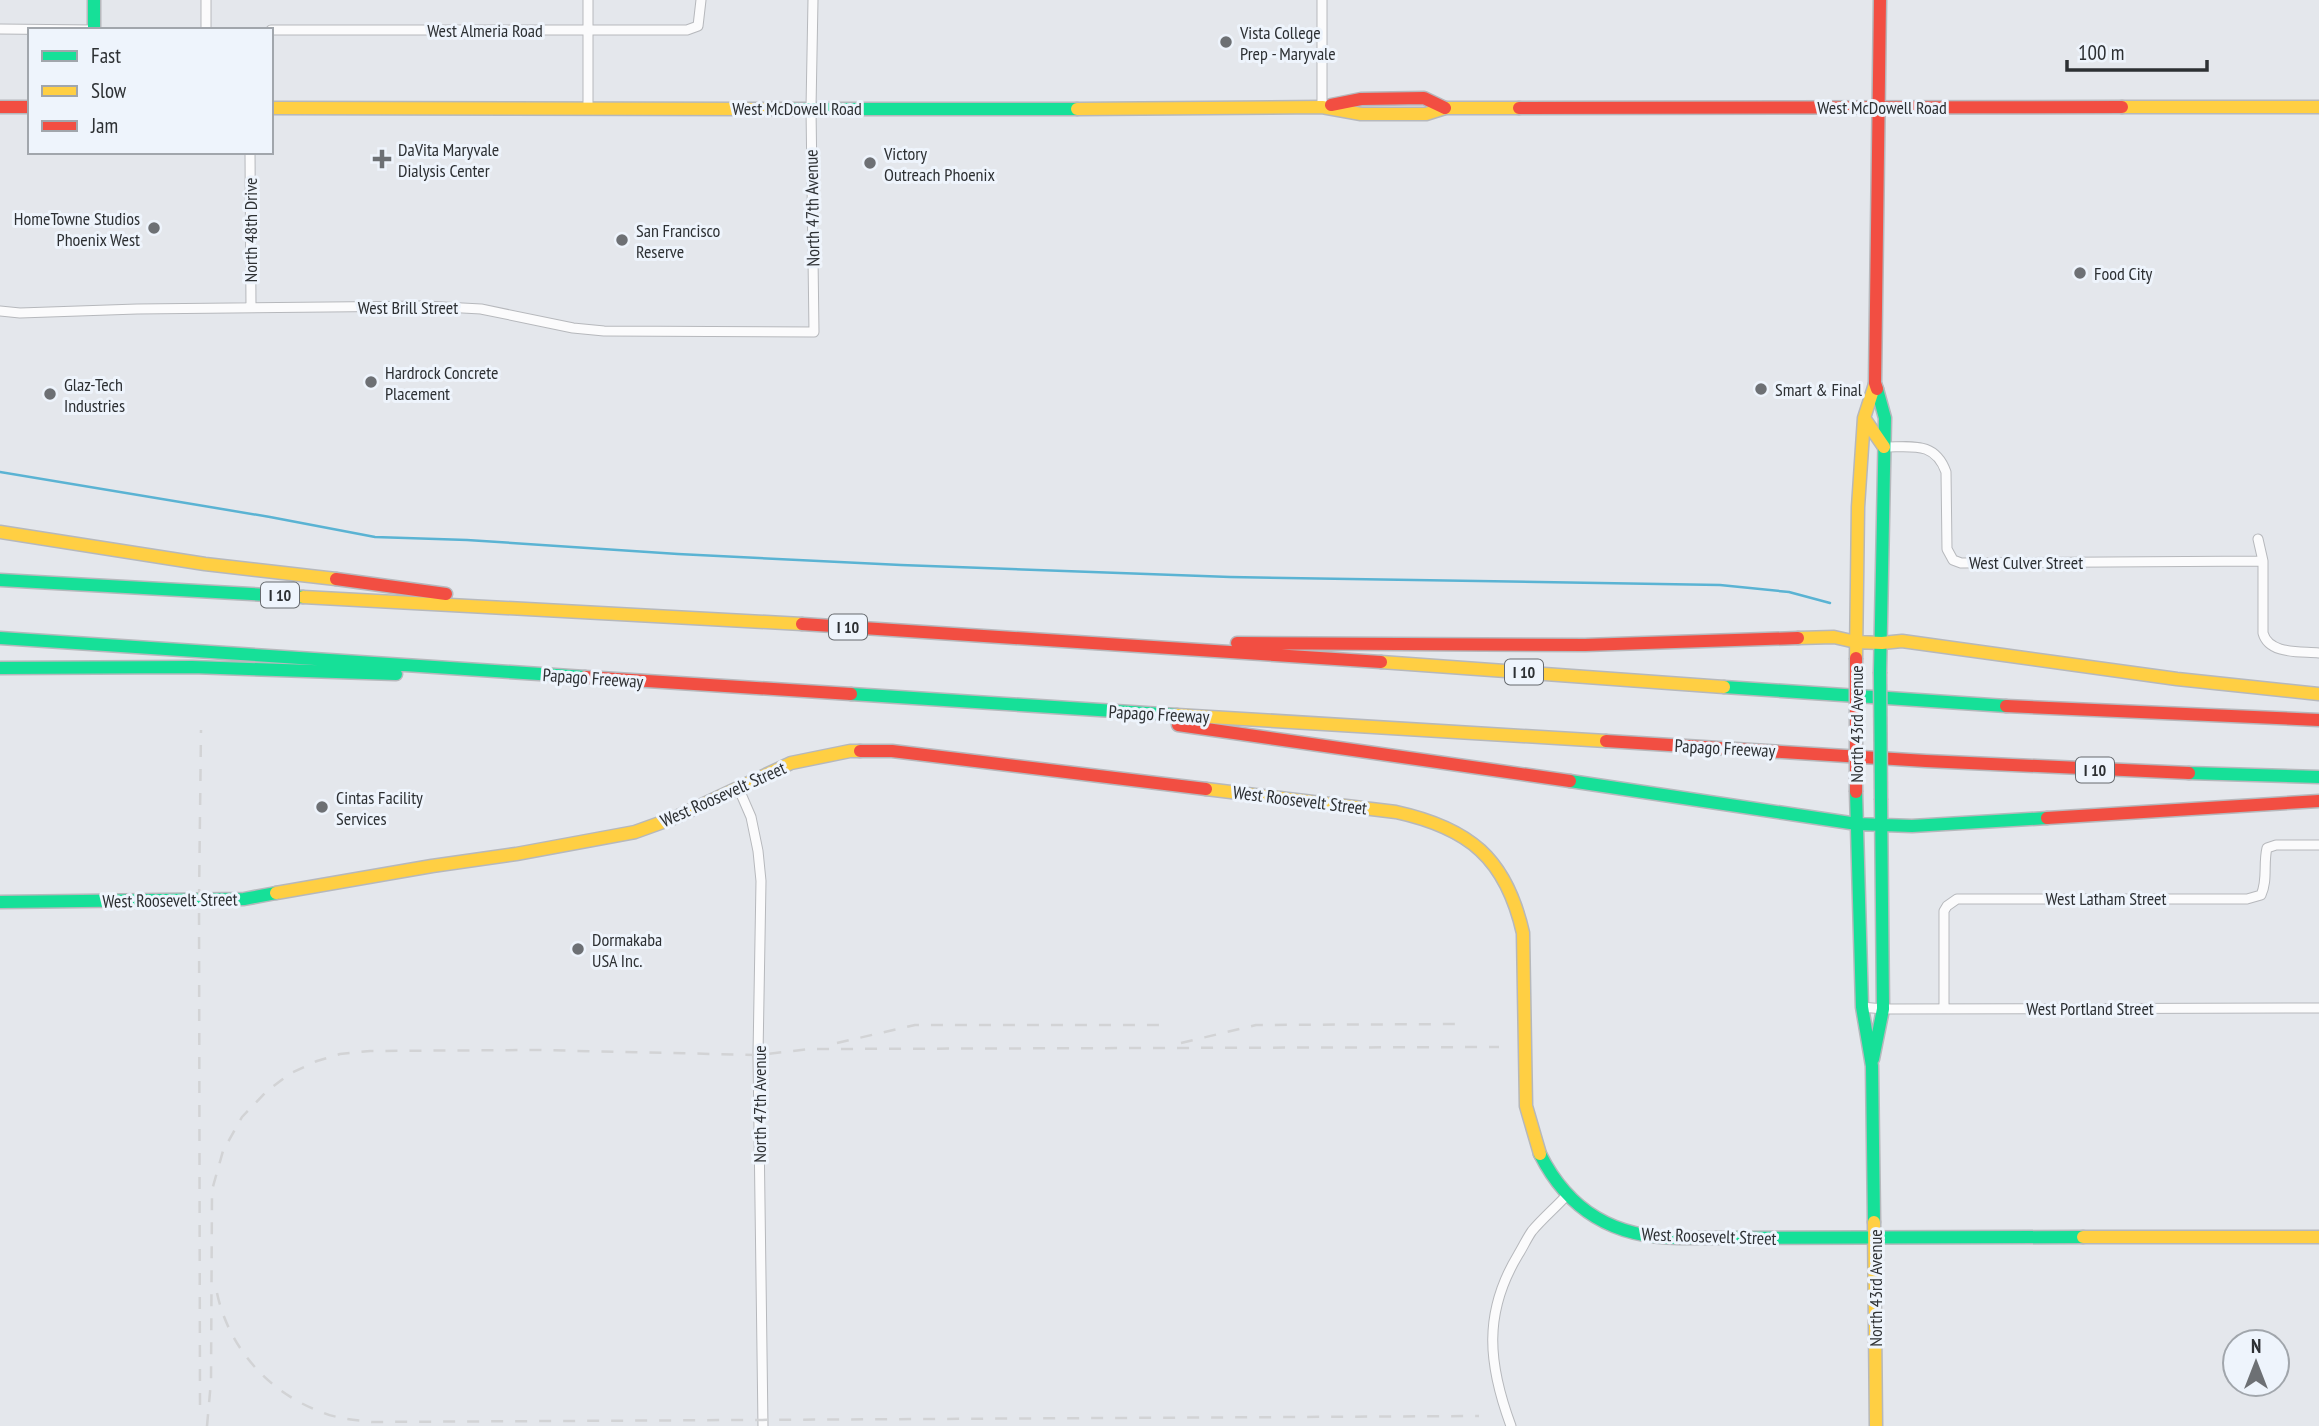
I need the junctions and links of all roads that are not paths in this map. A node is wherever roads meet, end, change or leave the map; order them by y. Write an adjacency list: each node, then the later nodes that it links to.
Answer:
1 (94, 0): 8 (main road)
2 (206, 0): 9 (street)
3 (588, 0): 13 (street)
4 (701, 0): 13 (street, West Almeria Road)
5 (813, 0): 21 (street, North 47th Avenue)
6 (1322, 0): 16 (street)
7 (1880, 0): 17 (main road, North 43rd Avenue)
8 (94, 28)
9 (206, 28)
10 (0, 29): 11 (street)
11 (28, 29)
12 (273, 30): 13 (street, West Almeria Road)
13 (588, 30): 20 (street)
14 (0, 107): 15 (main road)
15 (28, 107)
16 (1322, 107): 17 (main road, West McDowell Road); 21 (main road, West McDowell Road)
17 (1879, 107): 18 (main road, West McDowell Road); 26 (main road, North 43rd Avenue)
18 (2319, 107)
19 (273, 108): 20 (main road, West McDowell Road)
20 (588, 108): 21 (main road, West McDowell Road)
21 (811, 108): 25 (street, North 47th Avenue)
22 (250, 154): 23 (street, North 48th Drive)
23 (251, 308): 24 (street, West Brill Street); 25 (street, West Brill Street)
24 (0, 311)
25 (814, 332)
26 (1875, 383): 27 (main road, North 43rd Avenue); 28 (main road, North 43rd Avenue)
27 (1864, 418): 28 (main road); 29 (main road); 36 (main road, North 43rd Avenue)
28 (1885, 418): 29 (main road, North 43rd Avenue)
29 (1884, 447): 32 (street, West Culver Street); 37 (main road, North 43rd Avenue)
30 (0, 532): 34 (main road)
31 (2258, 539): 32 (street)
32 (2263, 561): 39 (street)
33 (0, 580): 34 (main road, I 10)
34 (560, 610): 38 (main road, I 10)
35 (0, 638): 41 (main road, Papago Freeway / I 10)
36 (1856, 642): 37 (main road); 38 (main road); 48 (main road, North 43rd Avenue, bridge)
37 (1882, 643): 42 (main road); 49 (main road, North 43rd Avenue, bridge)
38 (1137, 645): 44 (main road, I 10)
39 (2319, 653)
40 (0, 668): 41 (main road)
41 (557, 676): 43 (main road, Papago Freeway / I 10)
42 (2319, 694)
43 (1086, 710): 45 (main road, Papago Freeway / I 10); 48 (main road)
44 (2319, 720)
45 (2319, 777)
46 (738, 786): 51 (main road, West Roosevelt Street); 57 (main road, West Roosevelt Street); 60 (street, North 47th Avenue)
47 (2319, 800): 49 (main road)
48 (1857, 824): 49 (main road); 52 (main road, North 43rd Avenue)
49 (1882, 825): 54 (main road, North 43rd Avenue)
50 (2319, 845): 53 (street, West Latham Street)
51 (0, 902)
52 (1862, 1007): 54 (street, West Portland Street); 56 (main road, North 43rd Avenue)
53 (1944, 1008): 54 (street, West Portland Street); 55 (street, West Portland Street)
54 (1883, 1009): 56 (main road, North 43rd Avenue)
55 (2319, 1009)
56 (1872, 1066): 59 (main road, North 43rd Avenue)
57 (1566, 1196): 59 (main road, West Roosevelt Street); 61 (street)
58 (2319, 1237): 59 (main road, West Roosevelt Street)
59 (1875, 1238): 62 (main road, North 43rd Avenue)
60 (762, 1426)
61 (1511, 1426)
62 (1876, 1426)

